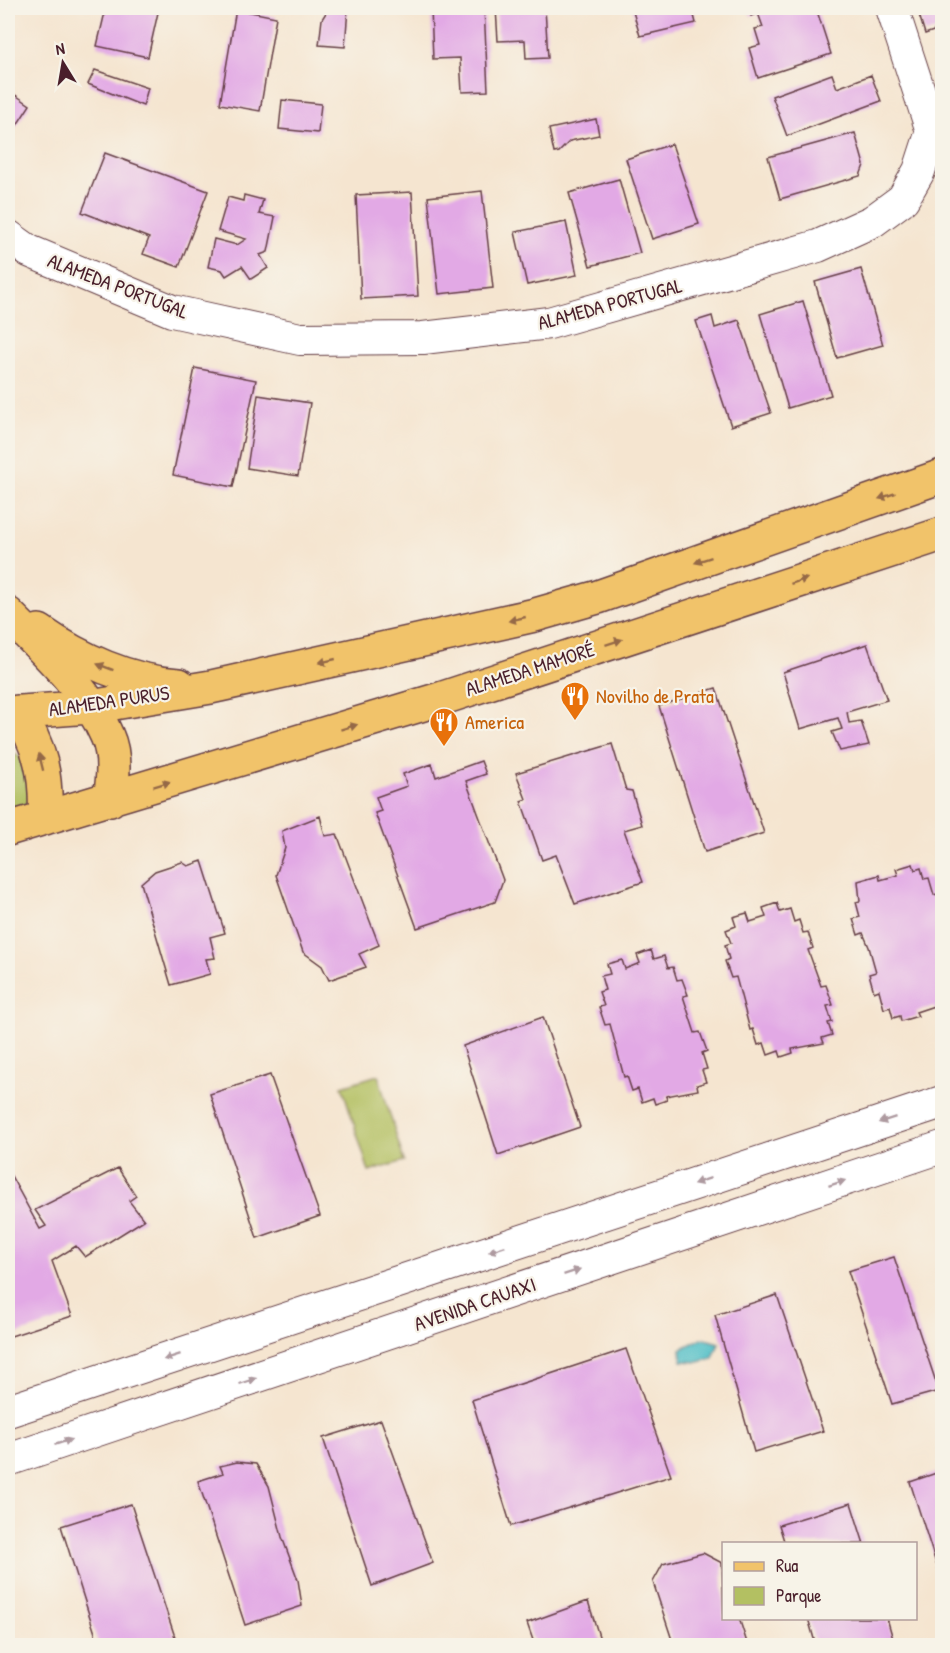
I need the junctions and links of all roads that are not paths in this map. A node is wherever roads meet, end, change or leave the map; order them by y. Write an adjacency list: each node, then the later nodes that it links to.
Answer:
1 (892, 8): 2 (street, ALAMEDA PORTUGAL)
2 (8, 236)
3 (942, 476): 6 (main road, one-way to 6)
4 (942, 534): 9 (main road, ALAMEDA MAMORÉ, one-way to 4)
5 (8, 611): 6 (main road, one-way to 5); 7 (main road)
6 (211, 687): 7 (main road, ALAMEDA PURUS)
7 (90, 707): 8 (main road, ALAMEDA PURUS); 9 (main road)
8 (12, 713): 10 (main road, one-way to 8)
9 (110, 800): 10 (main road, ALAMEDA MAMORÉ)
10 (45, 818): 11 (main road)
11 (8, 829)
12 (942, 1102): 14 (street, one-way to 14)
13 (942, 1147): 15 (street, AVENIDA CAUAXI, one-way to 13)
14 (767, 1159): 15 (street); 16 (street, one-way to 16)
15 (782, 1201): 18 (street, AVENIDA CAUAXI, one-way to 15)
16 (310, 1312): 17 (street); 18 (street)
17 (274, 1324): 18 (street); 19 (street, one-way to 19)
18 (301, 1364): 20 (street, AVENIDA CAUAXI, one-way to 18)
19 (8, 1411)
20 (8, 1460)

